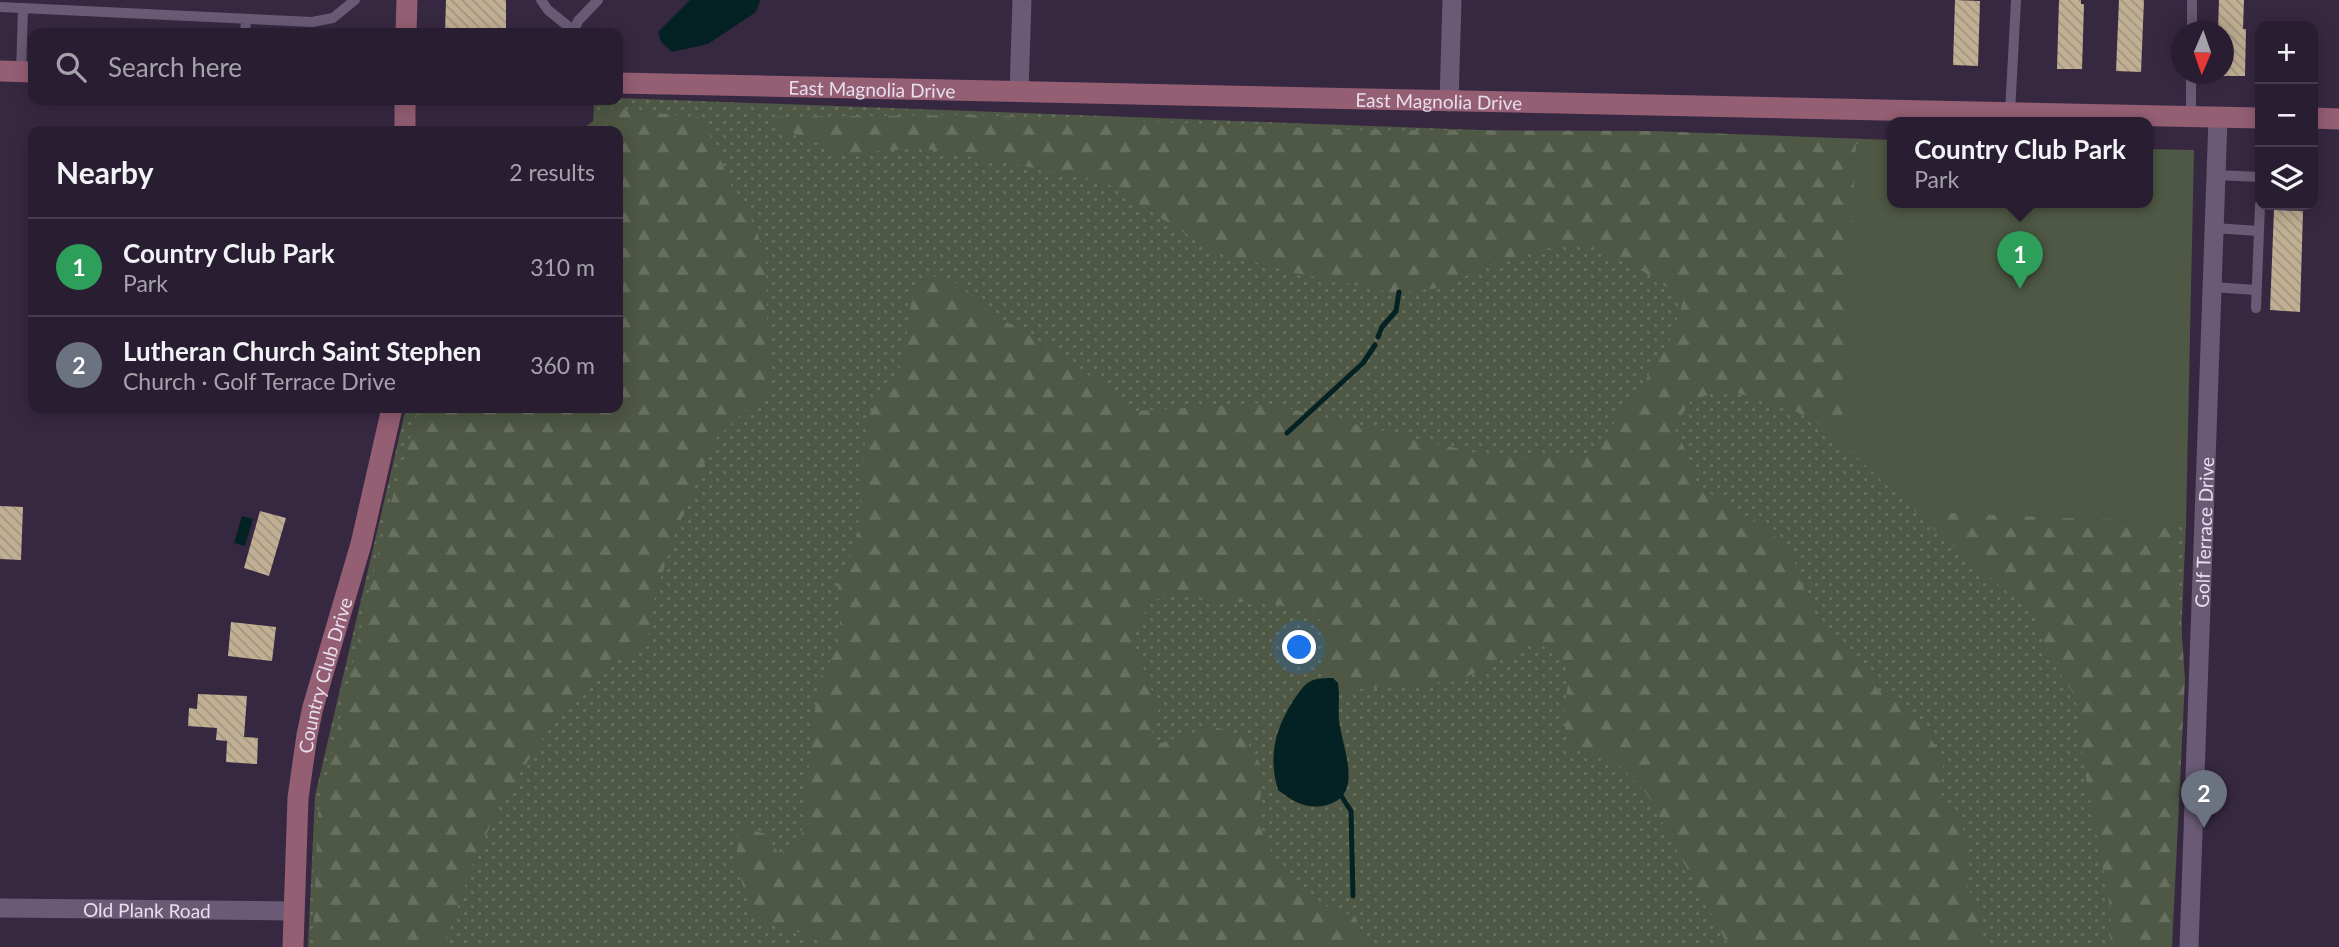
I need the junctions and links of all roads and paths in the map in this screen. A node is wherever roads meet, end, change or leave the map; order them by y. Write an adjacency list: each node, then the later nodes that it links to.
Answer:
1 (355, 0): 11 (lane)
2 (407, 0): 14 (main road)
3 (541, 0): 15 (lane)
4 (598, 0): 16 (lane)
5 (1022, 0): 20 (street)
6 (1452, 0): 21 (street)
7 (2016, 0): 23 (lane)
8 (2192, 0): 12 (lane)
9 (0, 7): 10 (lane)
10 (23, 8): 11 (lane); 17 (lane)
11 (246, 19): 13 (lane)
12 (2192, 21)
13 (246, 28)
14 (406, 28)
15 (569, 28)
16 (575, 28)
17 (18, 72)
18 (623, 83): 20 (main road, East Magnolia Drive)
19 (2191, 84): 24 (lane)
20 (1020, 92): 21 (main road, East Magnolia Drive)
21 (1449, 102): 23 (main road, East Magnolia Drive)
22 (405, 105): 29 (main road)
23 (2010, 113): 24 (main road, East Magnolia Drive)
24 (2191, 117): 25 (main road, East Magnolia Drive)
25 (2218, 118): 26 (main road, East Magnolia Drive); 30 (street, Golf Terrace Drive)
26 (2255, 118)
27 (2318, 118): 28 (main road)
28 (2339, 119)
29 (405, 126)
30 (2216, 175): 31 (lane); 33 (street, Golf Terrace Drive)
31 (2255, 177)
32 (2260, 210): 34 (lane)
33 (2214, 228): 34 (lane); 35 (street, Golf Terrace Drive)
34 (2259, 230): 36 (lane)
35 (2212, 287): 36 (lane); 42 (street, Golf Terrace Drive)
36 (2256, 290): 37 (lane)
37 (2256, 308)
38 (391, 413): 40 (main road, Country Club Drive)
39 (0, 908): 40 (street, Old Plank Road)
40 (294, 911): 41 (main road, Country Club Drive)
41 (293, 947)
42 (2189, 947)

